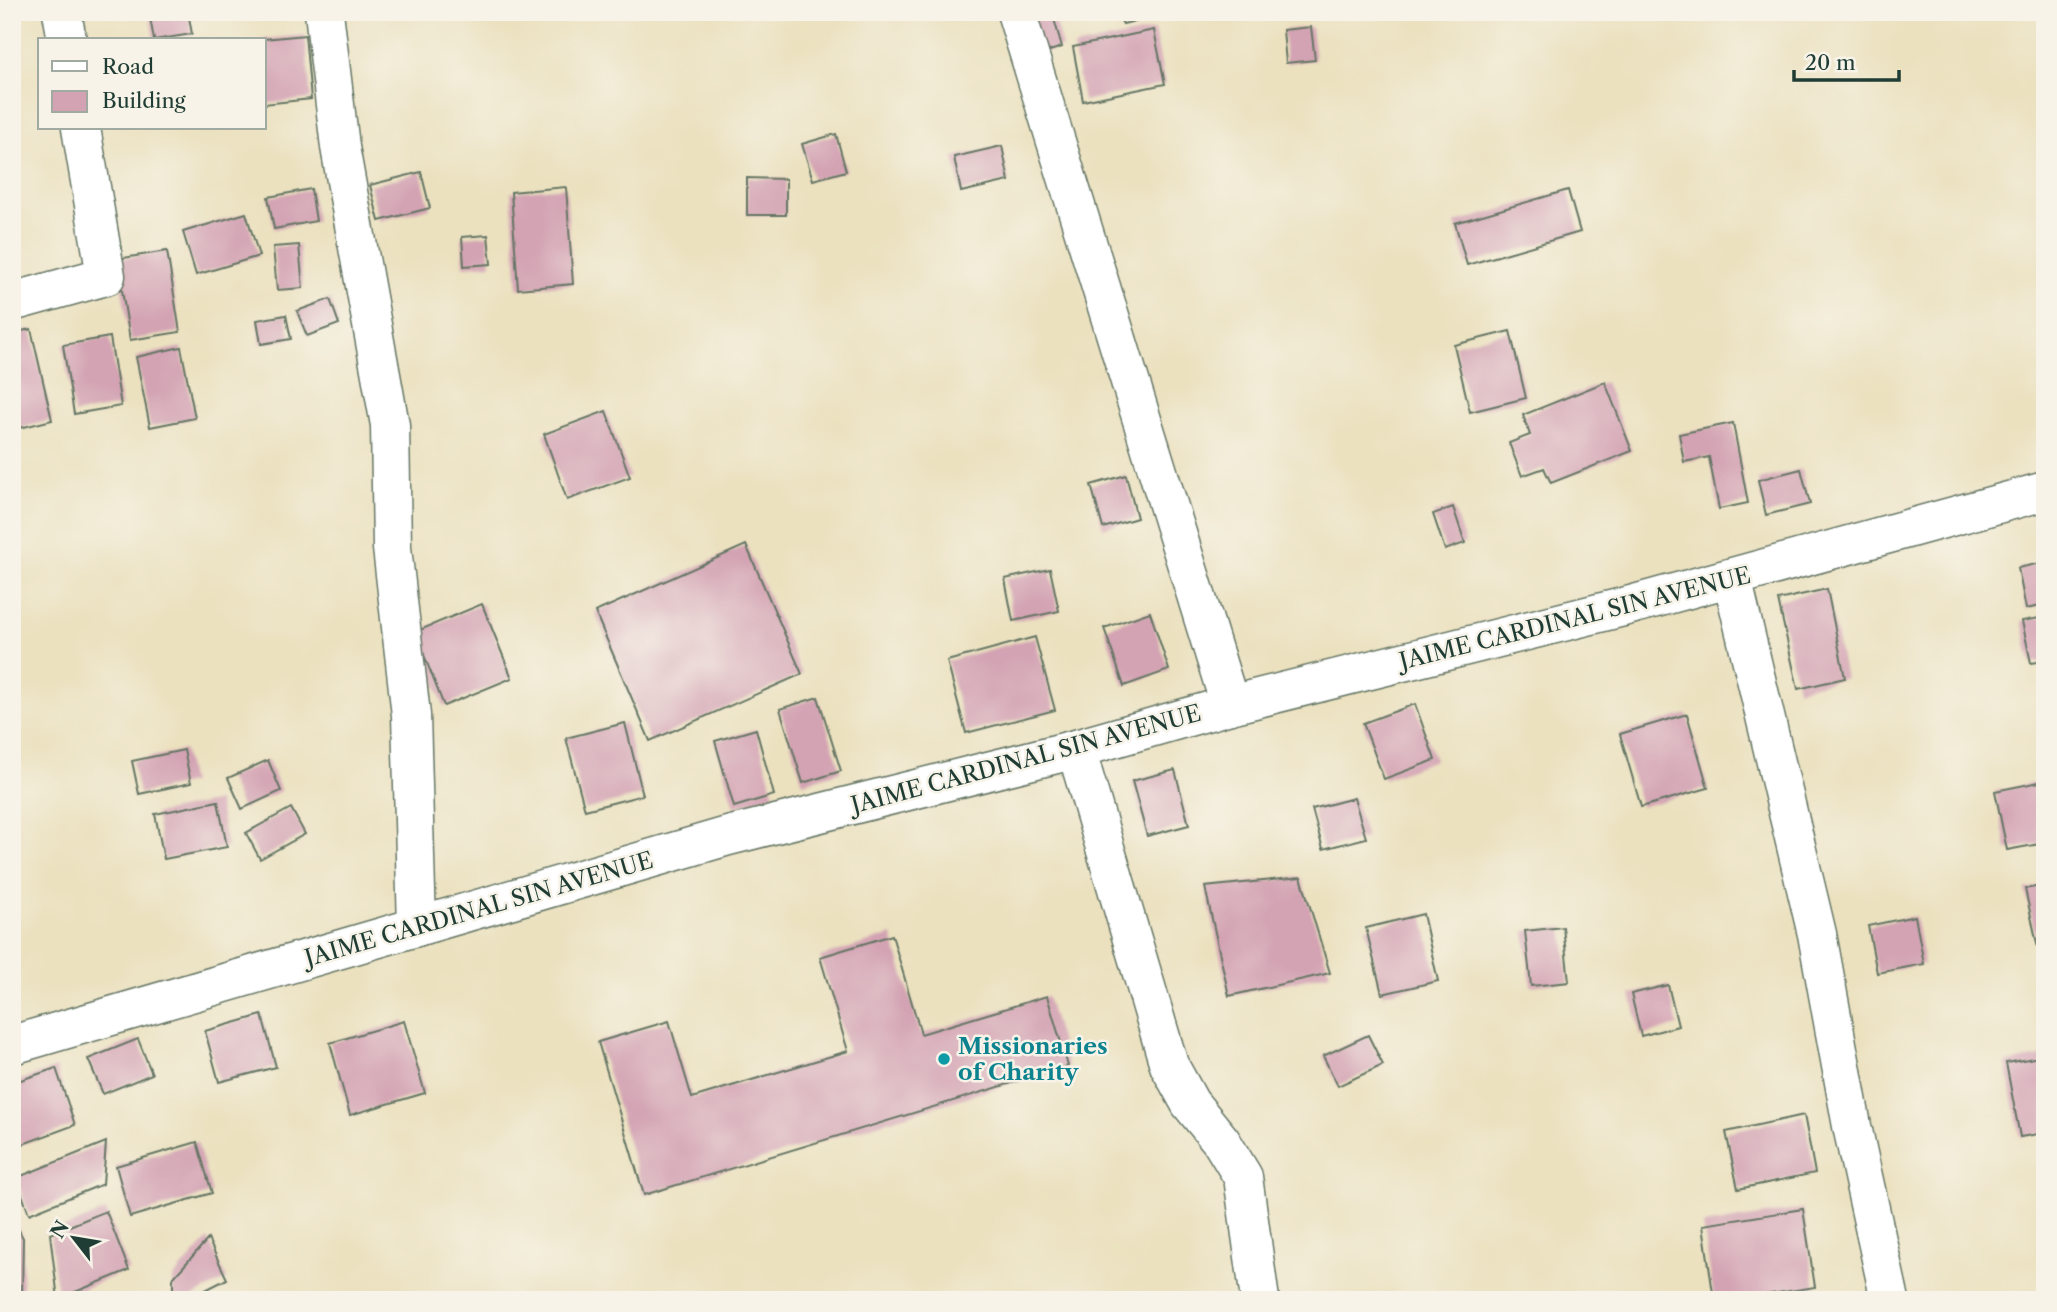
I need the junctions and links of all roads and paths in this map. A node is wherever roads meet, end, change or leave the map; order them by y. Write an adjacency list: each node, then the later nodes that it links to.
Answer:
1 (62, 12): 4 (street)
2 (324, 12): 11 (street)
3 (1016, 12): 9 (street)
4 (66, 38)
5 (81, 130): 6 (street)
6 (12, 302)
7 (2045, 491): 8 (street, JAIME CARDINAL SIN AVENUE)
8 (1732, 578): 9 (street, JAIME CARDINAL SIN AVENUE); 14 (street)
9 (1230, 705): 10 (street, JAIME CARDINAL SIN AVENUE)
10 (1076, 749): 11 (street, JAIME CARDINAL SIN AVENUE); 13 (street)
11 (417, 927): 12 (street, JAIME CARDINAL SIN AVENUE)
12 (12, 1045)
13 (1260, 1300)
14 (1890, 1300)

